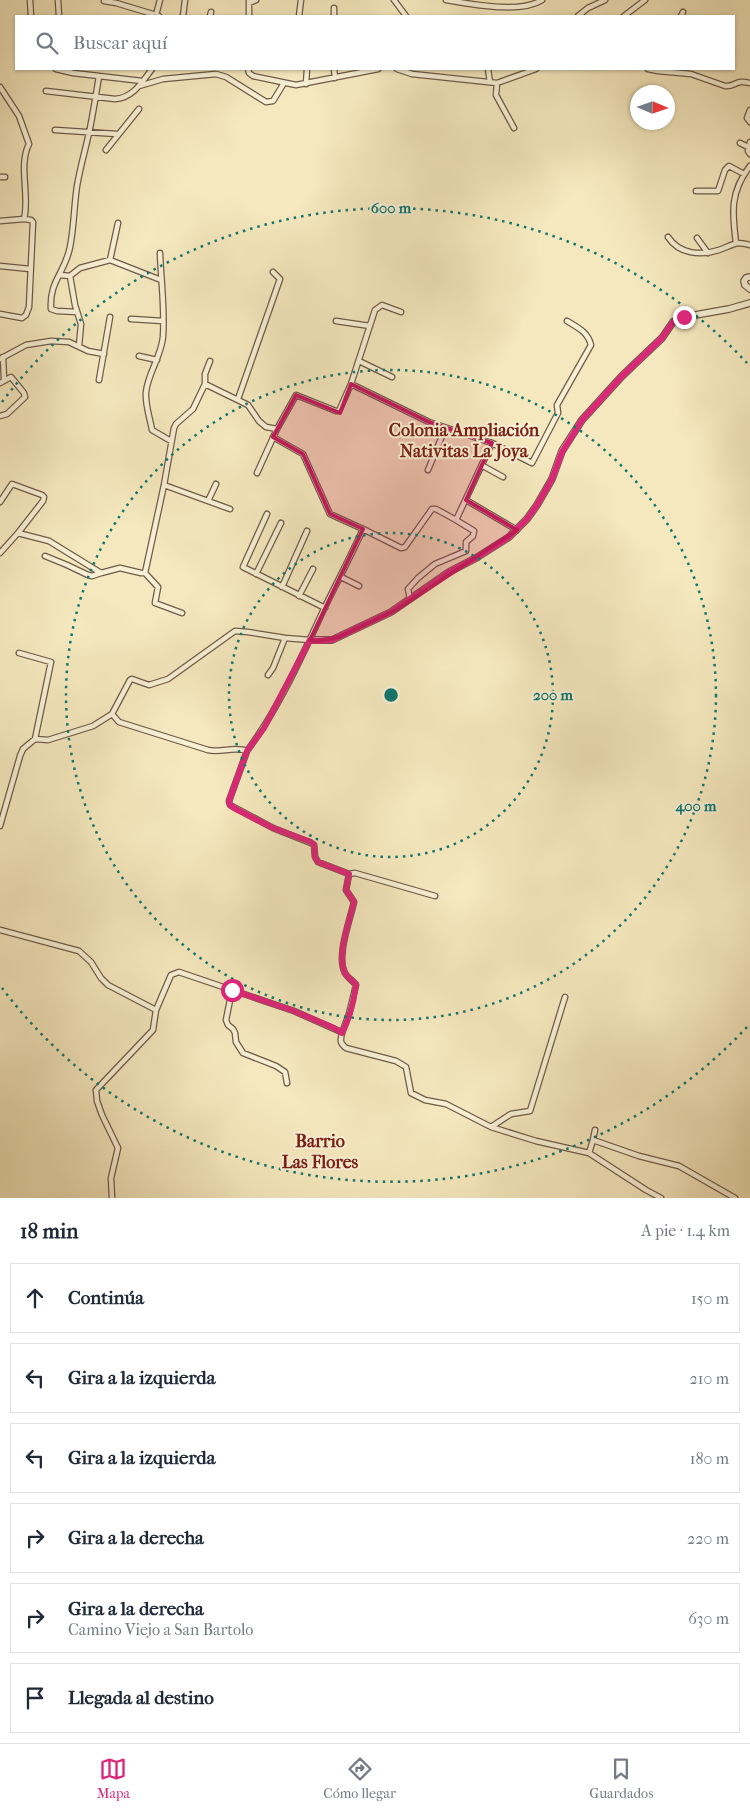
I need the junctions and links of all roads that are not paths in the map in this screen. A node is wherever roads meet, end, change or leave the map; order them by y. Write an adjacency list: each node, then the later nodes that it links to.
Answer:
1 (30, 0): 16 (street)
2 (58, 0): 17 (street)
3 (160, 0): 19 (street)
4 (185, 0): 20 (street)
5 (256, 0): 14 (street)
6 (301, 0): 22 (street)
7 (394, 0): 24 (street)
8 (446, 0): 12 (street)
9 (542, 0): 12 (street)
10 (605, 0): 25 (street)
11 (645, 0): 26 (street)
12 (456, 1)
13 (104, 2): 18 (street)
14 (249, 2): 21 (street)
15 (334, 8): 23 (street)
16 (31, 15)
17 (59, 15)
18 (155, 15)
19 (158, 15)
20 (183, 15)
21 (249, 15)
22 (299, 15)
23 (334, 15)
24 (405, 15)
25 (579, 15)
26 (625, 15)
27 (60, 70): 37 (street)
28 (151, 70): 42 (street)
29 (306, 70): 43 (street)
30 (334, 70): 38 (street)
31 (373, 70): 38 (street)
32 (399, 70): 39 (street)
33 (488, 70): 39 (street)
34 (533, 70): 41 (street)
35 (658, 70): 44 (street)
36 (249, 71): 40 (street)
37 (99, 76): 42 (street); 47 (street)
38 (335, 78): 43 (street)
39 (490, 82): 41 (street)
40 (284, 83): 42 (street); 43 (street)
41 (496, 83): 51 (street)
42 (141, 84): 47 (street)
43 (306, 84)
44 (750, 84)
45 (0, 86): 63 (street)
46 (46, 91): 47 (street)
47 (95, 97): 53 (street)
48 (139, 109): 54 (street)
49 (750, 110): 50 (street)
50 (750, 122)
51 (514, 128)
52 (55, 130): 53 (street)
53 (90, 131): 54 (street); 76 (street)
54 (118, 134): 58 (street)
55 (750, 142): 57 (street)
56 (740, 143): 57 (street)
57 (748, 147): 59 (street)
58 (106, 150)
59 (750, 154)
60 (750, 166): 61 (street)
61 (744, 174): 62 (street); 68 (street)
62 (696, 191)
63 (24, 219): 64 (street); 74 (street)
64 (0, 221)
65 (118, 223): 72 (street)
66 (668, 237): 71 (street)
67 (697, 238): 71 (street)
68 (736, 243): 69 (street); 71 (street)
69 (750, 245)
70 (160, 253): 79 (street)
71 (708, 253)
72 (110, 260): 77 (street); 79 (street)
73 (0, 266): 74 (street)
74 (30, 269): 84 (street)
75 (273, 272): 103 (street)
76 (60, 275): 77 (street); 82 (street)
77 (70, 276): 82 (street)
78 (750, 277): 80 (street)
79 (161, 280): 87 (street)
80 (750, 289)
81 (750, 303): 124 (street)
82 (77, 312): 91 (street)
83 (401, 312): 90 (street)
84 (0, 314)
85 (110, 317): 92 (street)
86 (131, 319): 87 (street)
87 (163, 321): 95 (street)
88 (336, 321): 90 (street)
89 (567, 321): 109 (street)
90 (370, 326): 97 (street)
91 (79, 346): 92 (street); 94 (street)
92 (104, 354): 99 (street)
93 (139, 356): 95 (street)
94 (2, 358): 100 (street)
95 (157, 360): 108 (street)
96 (210, 361): 101 (street)
97 (359, 361): 98 (street); 102 (street)
98 (392, 376)
99 (99, 380)
100 (2, 381): 104 (street)
101 (205, 384): 103 (street); 108 (street)
102 (351, 384): 105 (street); 106 (street)
103 (238, 400): 105 (street)
104 (0, 416)
105 (277, 429): 107 (street)
106 (444, 429): 109 (street); 111 (street)
107 (273, 437): 112 (street); 123 (street)
108 (171, 441): 115 (street)
109 (492, 443): 110 (street)
110 (482, 466): 113 (street); 116 (street)
111 (428, 470)
112 (257, 473)
113 (502, 476)
114 (216, 484): 117 (street)
115 (164, 485): 117 (street); 131 (street)
116 (466, 500): 121 (street); 124 (street)
117 (208, 501): 119 (street)
118 (0, 502): 126 (street)
119 (230, 509)
120 (267, 514): 132 (street)
121 (456, 520): 123 (street); 137 (street)
122 (281, 523): 132 (street)
123 (363, 529): 133 (street)
124 (517, 530): 137 (street)
125 (307, 531): 134 (street)
126 (18, 533): 127 (street); 130 (street)
127 (0, 553)
128 (45, 556): 130 (street)
129 (313, 569): 136 (street)
130 (101, 573): 131 (street)
131 (145, 573): 139 (street)
132 (256, 574): 134 (street)
133 (341, 577): 135 (street); 138 (street)
134 (282, 586): 136 (street)
135 (359, 586)
136 (299, 596): 138 (street)
137 (410, 599): 141 (street)
138 (325, 608): 141 (street)
139 (182, 613)
140 (285, 638): 141 (street); 143 (street); 144 (street)
141 (310, 640): 146 (street)
142 (19, 653): 145 (street)
143 (268, 675)
144 (112, 714): 145 (street); 146 (street)
145 (35, 739): 147 (street)
146 (247, 751): 148 (street)
147 (0, 826)
148 (349, 874): 149 (street); 154 (street)
149 (435, 896)
150 (0, 930): 153 (street)
151 (232, 990): 153 (street); 154 (street); 155 (street)
152 (565, 997): 156 (street)
153 (156, 1010): 160 (street)
154 (342, 1033): 156 (street)
155 (287, 1083)
156 (491, 1127): 159 (street)
157 (595, 1130): 158 (street)
158 (593, 1140): 159 (street); 162 (street)
159 (589, 1154): 161 (street)
160 (112, 1198)
161 (661, 1198)
162 (735, 1198)

